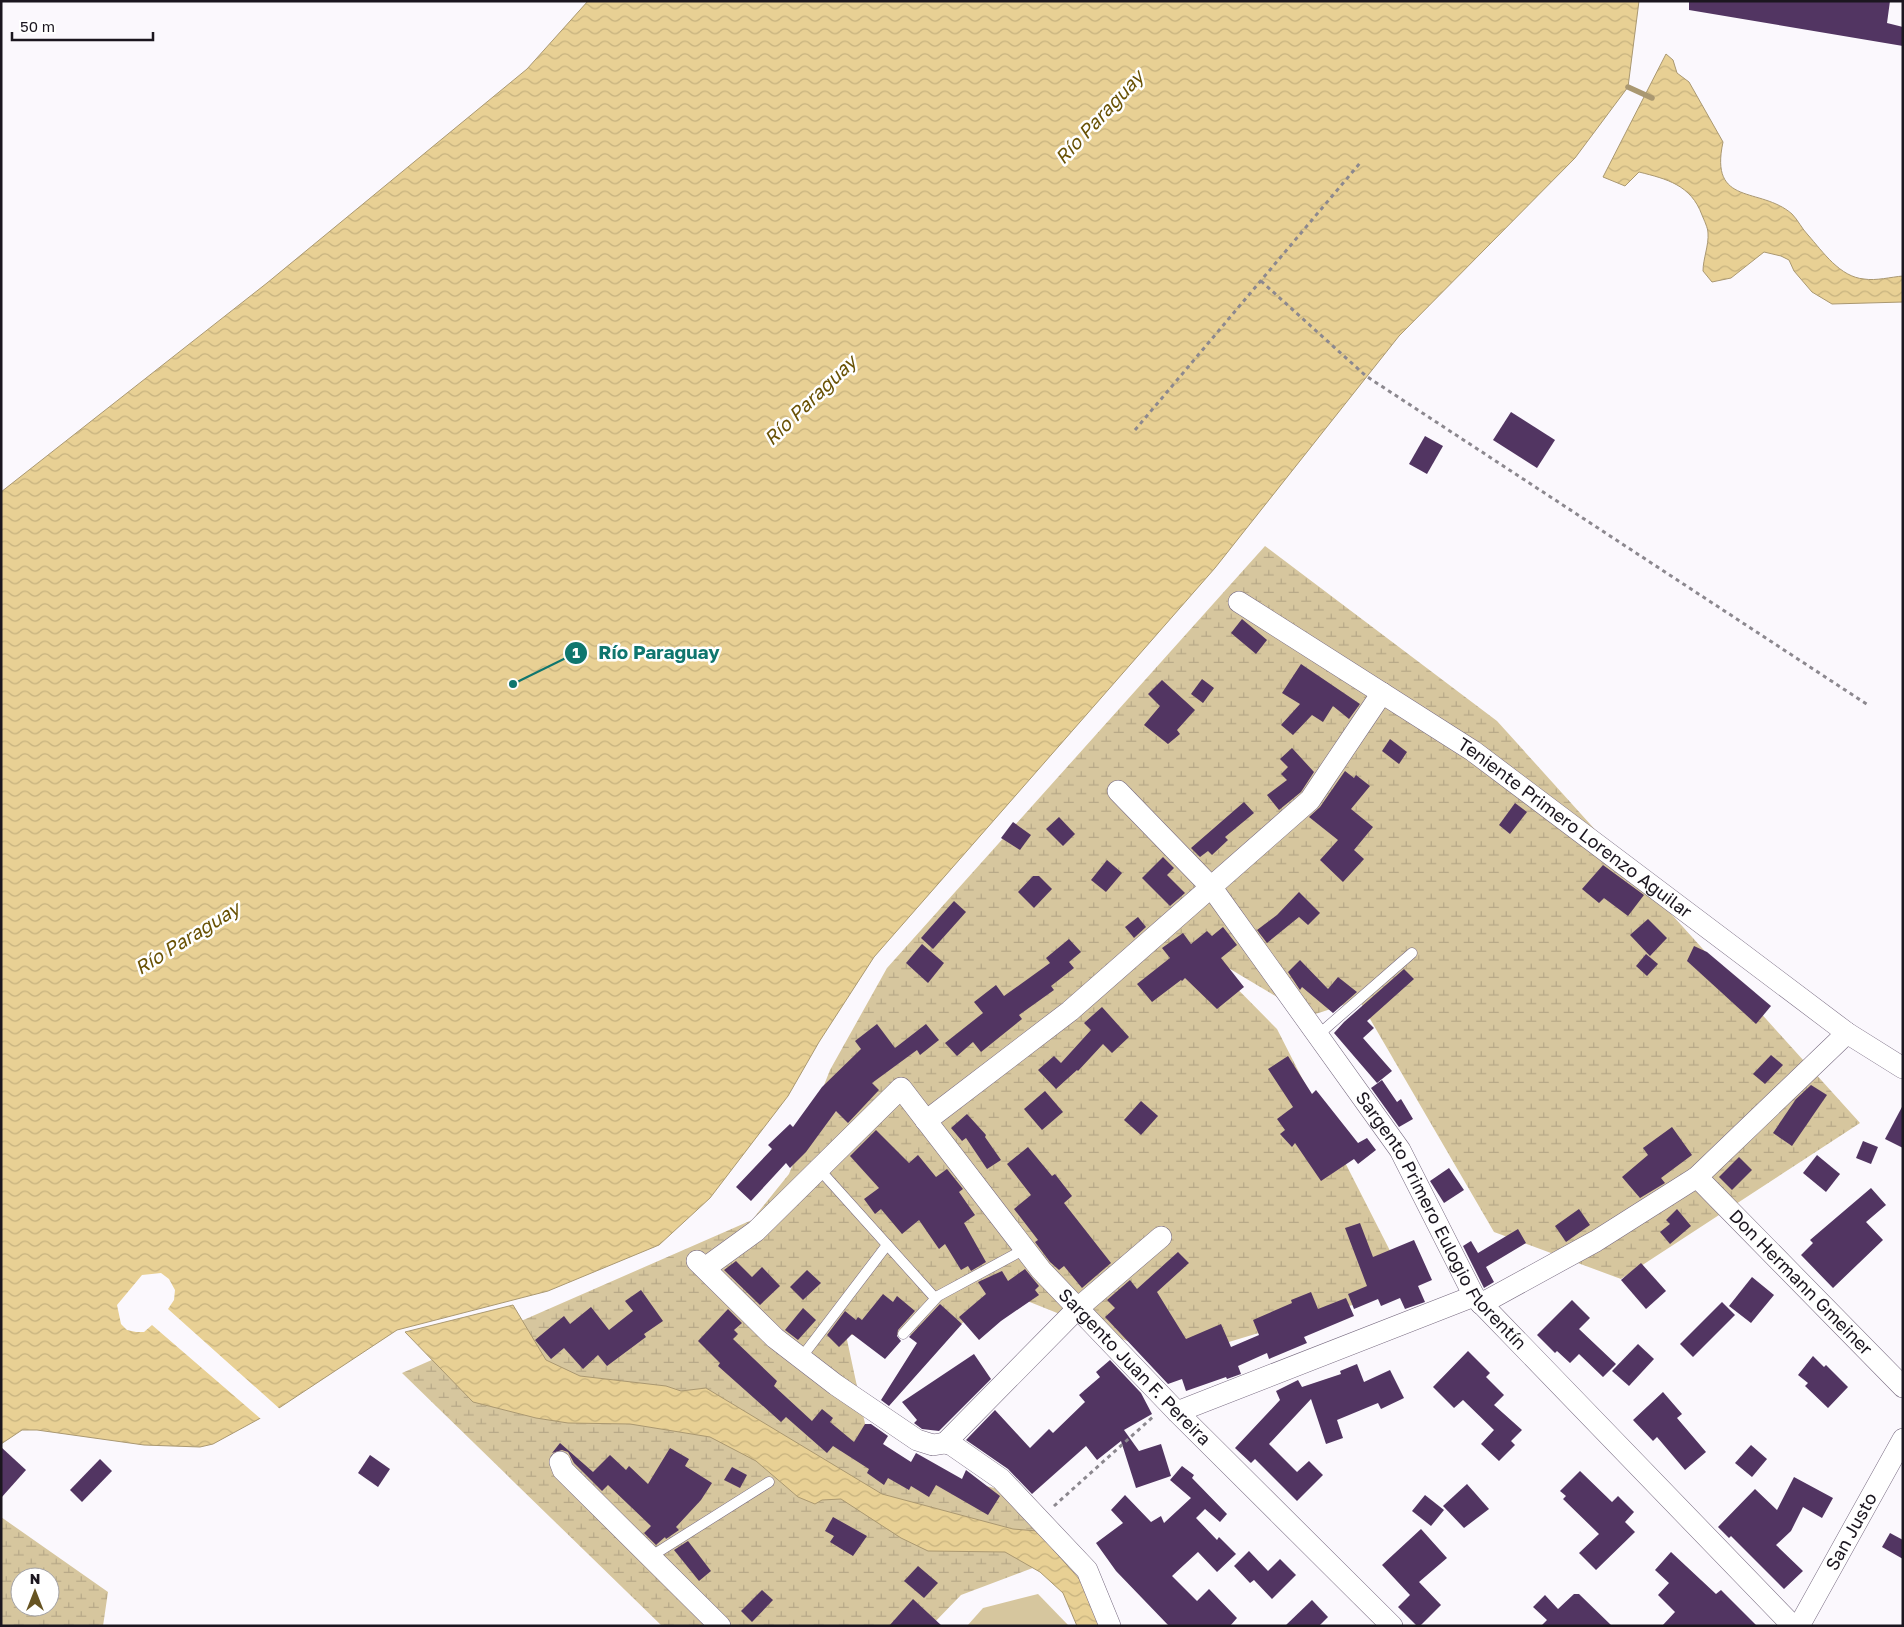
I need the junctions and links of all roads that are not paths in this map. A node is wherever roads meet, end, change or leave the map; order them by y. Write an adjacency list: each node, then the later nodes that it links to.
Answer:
1 (1238, 602): 2 (street, Teniente Primero Lorenzo Aguilar)
2 (1382, 693): 4 (street); 6 (street, Teniente Primero Lorenzo Aguilar)
3 (1118, 791): 4 (street, Sargento Primero Eulogio Florentín)
4 (1212, 888): 7 (street, Sargento Primero Eulogio Florentín); 9 (street)
5 (1412, 953): 7 (lane)
6 (1847, 1033): 8 (street, Teniente Primero Lorenzo Aguilar); 11 (street)
7 (1318, 1035): 16 (street, Sargento Primero Eulogio Florentín)
8 (1903, 1068)
9 (926, 1121): 10 (street, Sargento Juan F. Pereira); 14 (street, Sargento Juan F. Pereira)
10 (820, 1169): 13 (lane); 19 (street)
11 (1697, 1176): 16 (street); 20 (street, Don Hermann Gmeiner)
12 (1161, 1237): 17 (street)
13 (887, 1245): 15 (lane); 19 (lane)
14 (1025, 1249): 15 (lane); 17 (street, Sargento Juan F. Pereira)
15 (935, 1298): 18 (lane)
16 (1478, 1300): 21 (street); 30 (street, Sargento Primero Eulogio Florentín)
17 (1078, 1308): 21 (street, Sargento Juan F. Pereira); 23 (street)
18 (903, 1334)
19 (802, 1358): 23 (street)
20 (1903, 1387)
21 (1173, 1407): 29 (street, Sargento Juan F. Pereira)
22 (1903, 1439): 31 (street, San Justo)
23 (945, 1443): 28 (street)
24 (560, 1462): 26 (street)
25 (769, 1482): 26 (lane)
26 (650, 1557): 27 (street)
27 (720, 1626)
28 (1110, 1626)
29 (1392, 1626)
30 (1793, 1626)
31 (1799, 1626)

